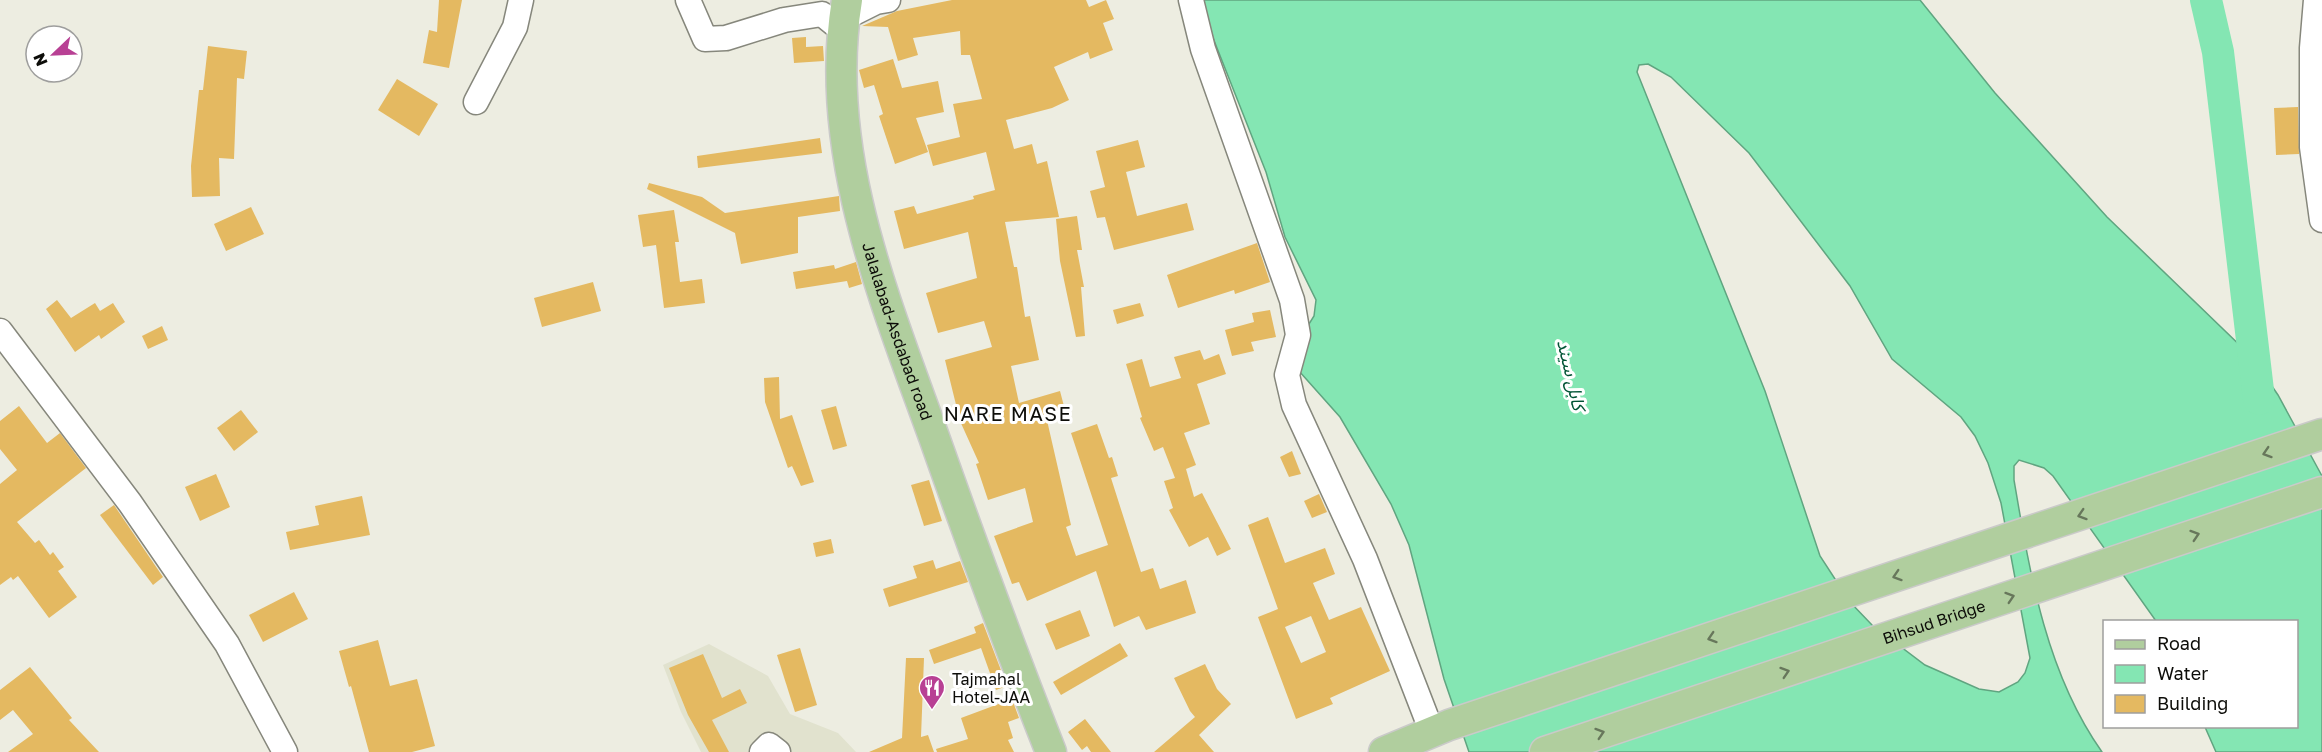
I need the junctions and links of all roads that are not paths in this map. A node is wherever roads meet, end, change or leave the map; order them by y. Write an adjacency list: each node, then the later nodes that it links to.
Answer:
1 (520, 0): 8 (street)
2 (688, 0): 6 (street)
3 (888, 0): 6 (street)
4 (1191, 0): 14 (street)
5 (2316, 0): 7 (street)
6 (845, 16): 18 (main road, Jalalabad-Asdabad road)
7 (2317, 50): 9 (street)
8 (476, 102)
9 (2317, 147): 10 (street)
10 (2322, 220)
11 (0, 330): 15 (street)
12 (2322, 434): 14 (main road, one-way to 14)
13 (2322, 492): 20 (main road, Bihsud Bridge, one-way to 13)
14 (1441, 728): 19 (main road)
15 (285, 752)
16 (762, 752): 17 (street)
17 (778, 752)
18 (1051, 752)
19 (1384, 752)
20 (1545, 752)

